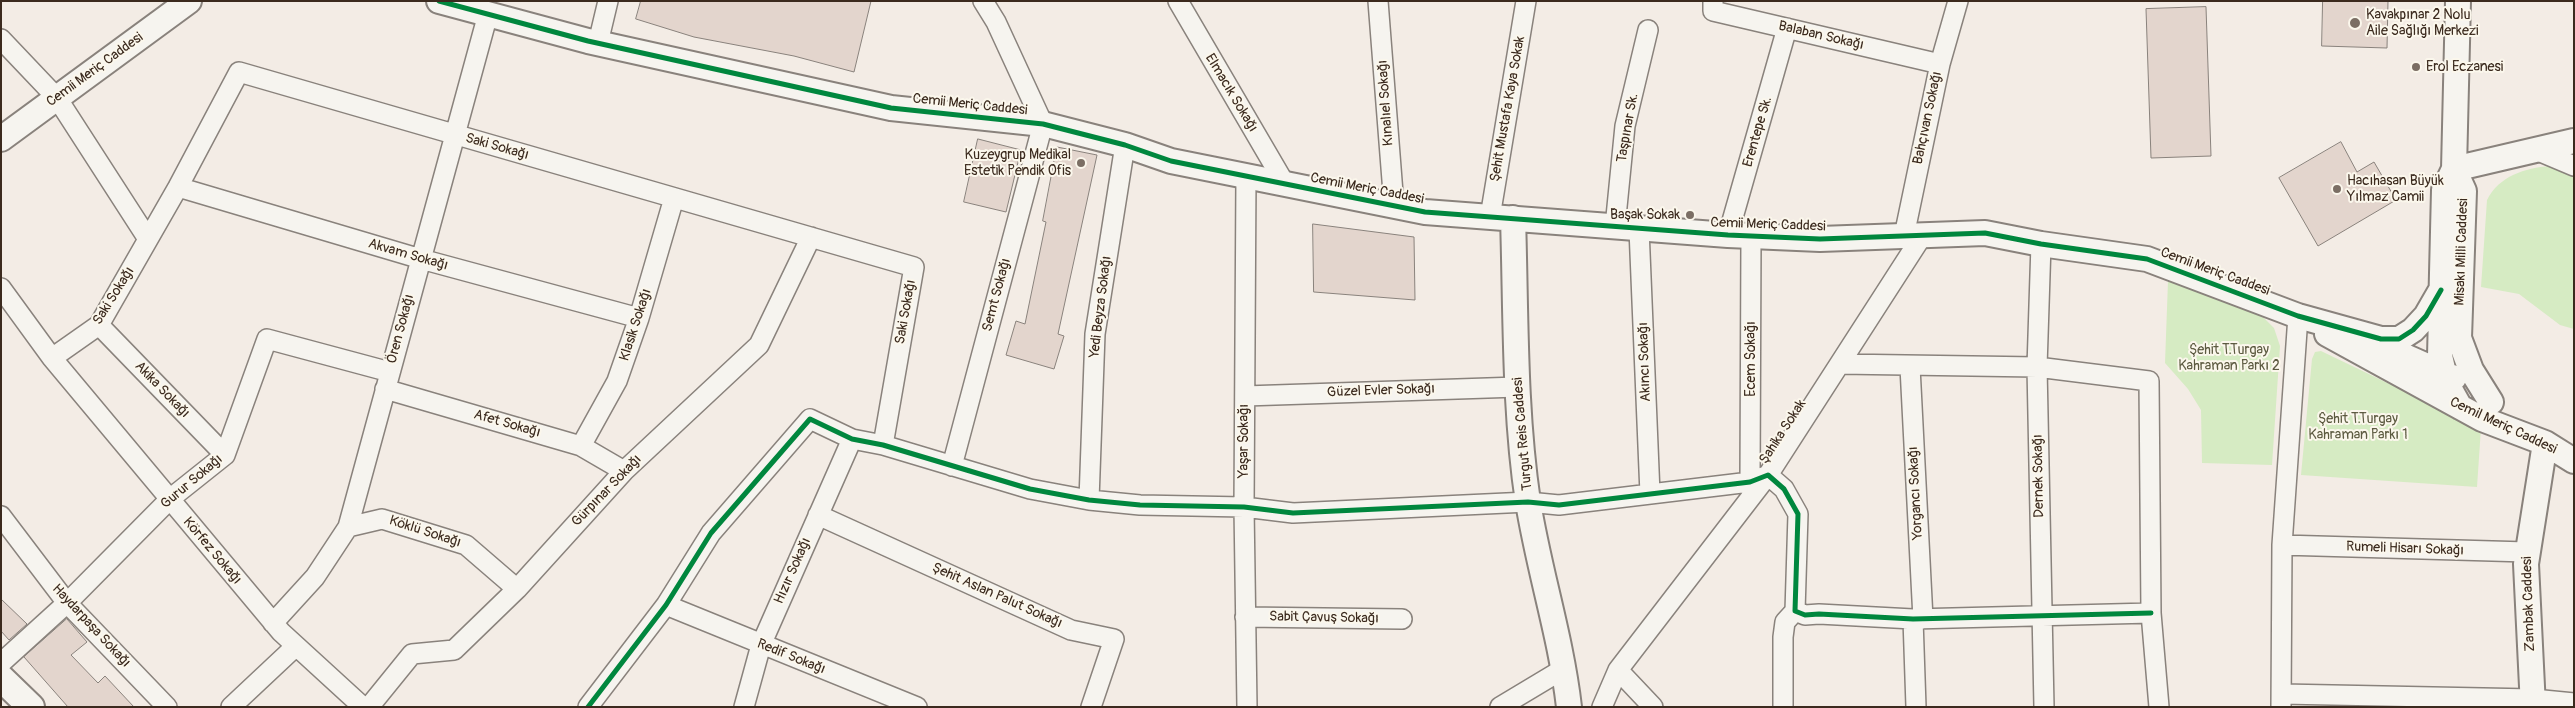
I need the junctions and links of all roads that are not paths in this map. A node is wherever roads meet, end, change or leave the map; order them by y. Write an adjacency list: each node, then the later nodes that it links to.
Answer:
1 (189, 1): 17 (street, Cemii Meriç Caddesi)
2 (439, 1): 11 (street, Cemii Meriç Caddesi)
3 (608, 1): 15 (street)
4 (983, 1): 18 (street)
5 (1178, 1): 27 (street, Elmacık Sokağı)
6 (1378, 1): 30 (street, Kınalıel Sokağı)
7 (1526, 1): 31 (street, Şehit Mustafa Kaya Sokak)
8 (1713, 1): 12 (street, Balaban Sokağı)
9 (1958, 1): 16 (street, Bahçıvan Sokağı)
10 (2458, 1): 25 (street, Misakı Milli Caddesi)
11 (488, 14): 15 (street, Cemii Meriç Caddesi); 19 (street, Ören Sokağı)
12 (1787, 28): 16 (street, Balaban Sokağı); 34 (street, Erentepe Sk.)
13 (1648, 30): 32 (street, Taşpınar Sk.)
14 (1, 39): 17 (street)
15 (598, 43): 18 (street, Cemii Meriç Caddesi)
16 (1940, 64): 35 (street, Bahçıvan Sokağı)
17 (57, 98): 20 (street, Cemii Meriç Caddesi); 37 (street)
18 (1042, 124): 22 (street, Cemii Meriç Caddesi); 64 (street, Semt Sokağı)
19 (455, 135): 28 (street, Saki Sokağı); 29 (street, Saki Sokağı); 39 (street, Ören Sokağı)
20 (1, 139)
21 (2574, 141): 23 (street)
22 (1125, 145): 26 (street, Cemii Meriç Caddesi); 70 (street, Yedi Beyza Sokağı)
23 (2536, 150): 24 (street); 25 (street)
24 (2574, 166)
25 (2454, 169): 41 (street, Misakı Milli Caddesi); 46 (street, Misakı Milli Caddesi)
26 (1246, 176): 27 (street, Cemii Meriç Caddesi); 55 (street, Yaşar Sokağı)
27 (1285, 184): 30 (street, Cemii Meriç Caddesi)
28 (178, 187): 37 (street, Saki Sokağı); 39 (street, Akvam Sokağı)
29 (674, 198): 36 (street, Saki Sokağı); 43 (street, Klasik Sokağı)
30 (1394, 206): 31 (street, Cemii Meriç Caddesi)
31 (1501, 217): 32 (street, Cemii Meriç Caddesi); 54 (street, Turgut Reis Caddesi)
32 (1615, 226): 33 (street, Cemii Meriç Caddesi)
33 (1639, 228): 34 (street, Cemii Meriç Caddesi); 68 (street, Akıncı Sokağı)
34 (1740, 236): 35 (street, Cemii Meriç Caddesi); 67 (street, Ecem Sokağı)
35 (1912, 236): 38 (street, Cemii Meriç Caddesi); 49 (street, Şahika Sokak)
36 (811, 237): 60 (street, Saki Sokağı); 65 (street, Gürpınar Sokağı)
37 (148, 240): 44 (street, Saki Sokağı)
38 (2040, 244): 42 (street, Cemii Meriç Caddesi); 51 (street, Dernek Sokağı)
39 (421, 259): 43 (street, Akvam Sokağı); 53 (street, Ören Sokağı)
40 (1, 288): 47 (street, Körfez Sokağı)
41 (2441, 290): 45 (street, Cemil Meriç Caddesi); 52 (street, Misakı Milli Caddesi)
42 (2298, 316): 45 (street, Cemil Meriç Caddesi); 48 (street); 76 (street)
43 (639, 318): 61 (street, Klasik Sokağı)
44 (99, 325): 47 (street, Saki Sokağı); 62 (street, Akika Sokağı)
45 (2346, 330): 52 (street, Cemil Meriç Caddesi)
46 (2459, 338): 52 (street); 56 (street, Misakı Milli Caddesi)
47 (52, 358): 69 (street, Körfez Sokağı)
48 (2378, 362): 52 (street); 57 (street, Cemil Meriç Caddesi)
49 (1840, 364): 50 (street); 66 (street, Şahika Sokak)
50 (1910, 367): 51 (street); 86 (street, Yorgancı Sokağı)
51 (2037, 367): 82 (street); 83 (street, Dernek Sokağı)
52 (2439, 369): 56 (street, Cemil Meriç Caddesi); 57 (street, Misakı Milli Caddesi)
53 (387, 380): 61 (street, Afet Sokağı); 62 (street, Gurur Sokağı); 75 (street, Ören Sokağı)
54 (1518, 387): 55 (street, Güzel Evler Sokağı); 71 (street, Turgut Reis Caddesi)
55 (1245, 396): 72 (street, Yaşar Sokağı)
56 (2492, 402): 59 (street, Cemil Meriç Caddesi)
57 (2460, 407): 59 (street, Cemil Meriç Caddesi)
58 (852, 438): 60 (street); 73 (street, Hızır Sokağı); 80 (street)
59 (2545, 443): 63 (street, Cemil Meriç Caddesi); 77 (street, Zambak Caddesi)
60 (883, 445): 64 (street)
61 (581, 446): 65 (street, Afet Sokağı)
62 (225, 455): 69 (street, Gurur Sokağı)
63 (2574, 462)
64 (952, 466): 70 (street)
65 (624, 472): 78 (street, Gürpınar Sokağı)
66 (1768, 475): 67 (street); 81 (street); 92 (street, Şahika Sokak)
67 (1750, 482): 68 (street)
68 (1650, 494): 71 (street)
69 (170, 498): 79 (street, Gurur Sokağı); 87 (street, Körfez Sokağı)
70 (1089, 500): 72 (street)
71 (1528, 502): 72 (street); 91 (street, Turgut Reis Caddesi)
72 (1244, 507): 84 (street, Yaşar Sokağı)
73 (818, 515): 88 (street, Hızır Sokağı); 105 (street, Şehit Aslan Palut Sokağı)
74 (1, 516): 79 (street, Haydarpaşa Sokağı)
75 (348, 527): 78 (street, Köklü Sokağı); 87 (street, Ören Sokağı)
76 (2282, 545): 77 (street, Rumeli Hisarı Sokağı); 94 (street)
77 (2527, 552): 95 (street, Zambak Caddesi)
78 (516, 589): 101 (street, Gürpınar Sokağı)
79 (67, 603): 90 (street, Gurur Sokağı); 98 (street, Haydarpaşa Sokağı)
80 (666, 605): 88 (street, Redif Sokağı); 102 (street)
81 (1795, 611): 86 (street); 111 (street)
82 (2152, 613): 83 (street); 114 (street)
83 (2042, 616): 86 (street); 113 (street, Dernek Sokağı)
84 (1245, 617): 85 (street, Sabit Çavuş Sokağı); 106 (street, Yaşar Sokağı)
85 (1402, 619)
86 (1918, 619): 112 (street, Yorgancı Sokağı)
87 (273, 624): 89 (street, Körfez Sokağı)
88 (761, 645): 103 (street, Hızır Sokağı); 104 (street, Redif Sokağı)
89 (296, 646): 99 (street); 100 (street, Körfez Sokağı)
90 (1, 663)
91 (1565, 668): 107 (street); 108 (street, Turgut Reis Caddesi)
92 (1618, 670): 109 (street, Şahika Sokak); 110 (street)
93 (1, 678): 97 (main road)
94 (2282, 701): 95 (street)
95 (2533, 703): 96 (street)
96 (2574, 703)
97 (24, 704)
98 (168, 707)
99 (231, 707)
100 (363, 707)
101 (369, 707)
102 (588, 707)
103 (744, 707)
104 (917, 707)
105 (1091, 707)
106 (1247, 707)
107 (1500, 707)
108 (1569, 707)
109 (1602, 707)
110 (1653, 707)
111 (1783, 707)
112 (1916, 707)
113 (2044, 707)
114 (2159, 707)

